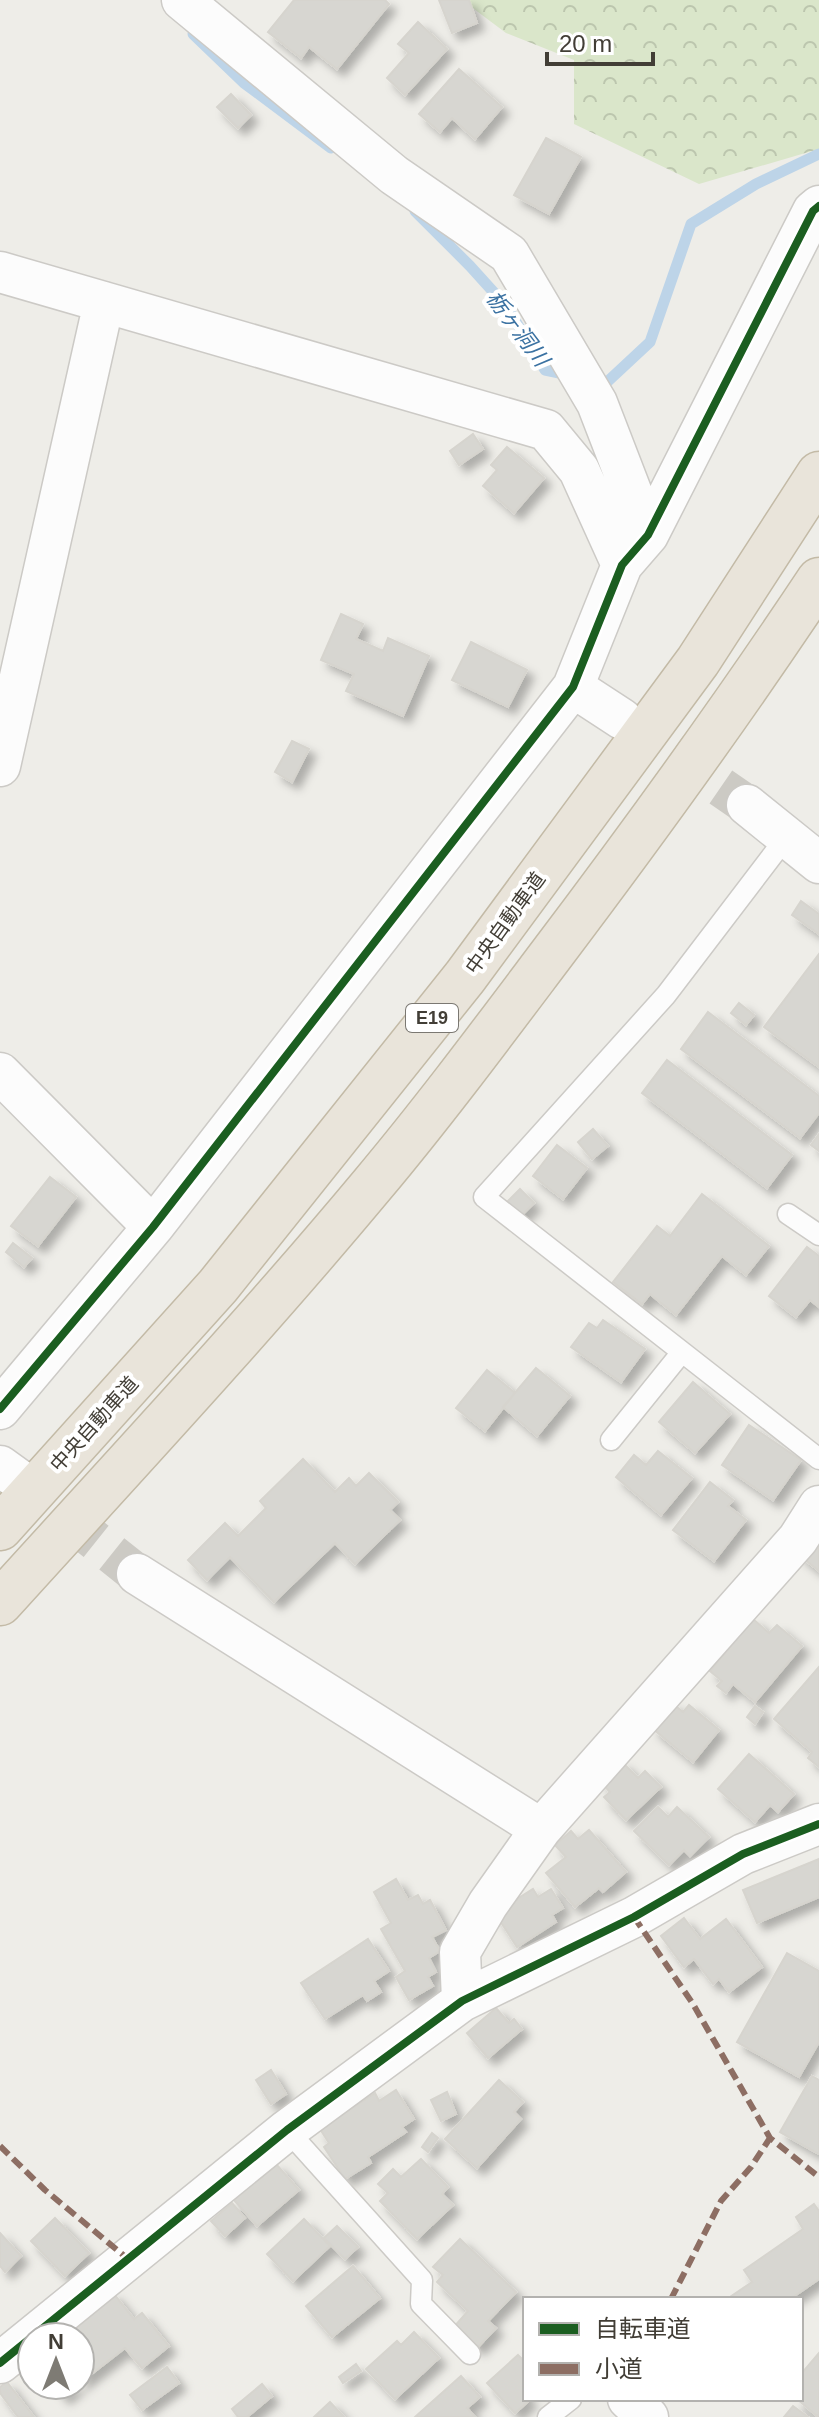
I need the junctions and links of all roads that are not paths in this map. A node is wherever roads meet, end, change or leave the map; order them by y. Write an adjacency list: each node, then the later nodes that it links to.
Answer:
1 (182, 0): 6 (street)
2 (819, 206): 6 (street)
3 (0, 272): 4 (street)
4 (104, 302): 7 (street); 11 (street)
5 (819, 474): 24 (highway, 中央自動車道 / E19)
6 (648, 535): 7 (street)
7 (622, 565): 9 (street)
8 (819, 580): 26 (highway, E19)
9 (573, 687): 10 (street); 17 (street)
10 (622, 719)
11 (0, 766)
12 (747, 805): 13 (street)
13 (788, 835): 14 (street); 19 (lane)
14 (819, 863)
15 (0, 1073): 17 (street)
16 (788, 1214): 18 (lane)
17 (153, 1227): 20 (street)
18 (819, 1235)
19 (682, 1352): 21 (lane); 22 (lane)
20 (0, 1409)
21 (611, 1440)
22 (819, 1459)
23 (819, 1506): 28 (street)
24 (0, 1528)
25 (137, 1574): 28 (street)
26 (0, 1603)
27 (819, 1824): 29 (street)
28 (541, 1829): 29 (street)
29 (462, 2001): 30 (street)
30 (287, 2130): 31 (lane); 32 (street)
31 (470, 2354)
32 (0, 2363)
33 (568, 2401): 35 (lane)
34 (630, 2401): 36 (street)
35 (548, 2417)
36 (648, 2417)

